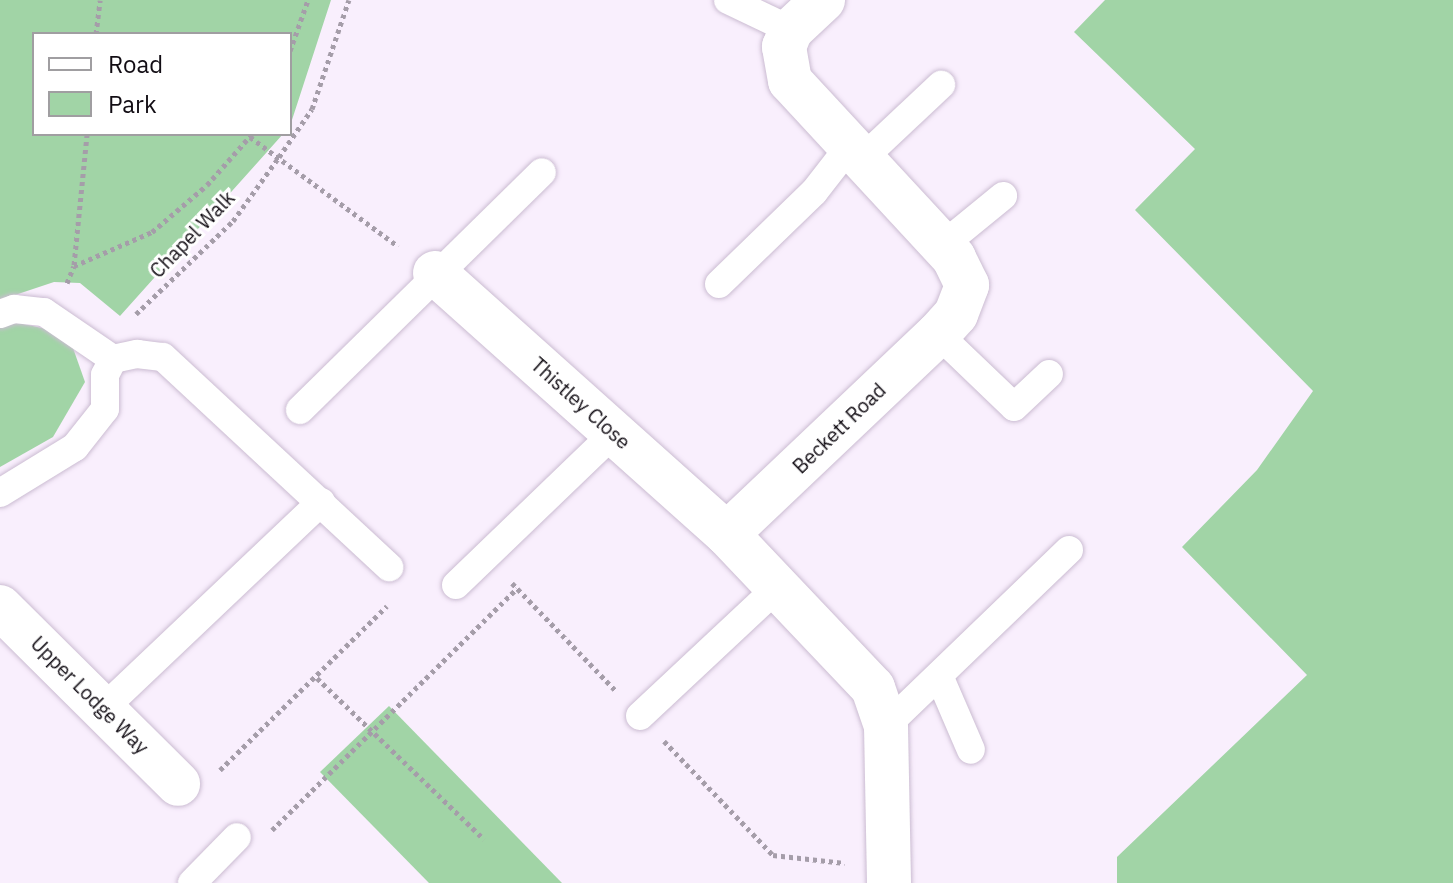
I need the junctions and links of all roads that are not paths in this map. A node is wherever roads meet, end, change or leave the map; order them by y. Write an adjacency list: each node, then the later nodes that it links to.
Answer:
1 (728, 0): 3 (lane)
2 (823, 0): 3 (street)
3 (791, 30): 5 (street, Beckett Road)
4 (941, 85): 5 (lane)
5 (855, 153): 8 (street, Beckett Road); 10 (lane)
6 (542, 172): 9 (lane)
7 (1003, 196): 8 (lane)
8 (942, 246): 12 (street, Beckett Road)
9 (435, 273): 15 (lane); 16 (street, Thistley Close)
10 (719, 284)
11 (0, 314): 13 (lane)
12 (938, 334): 14 (lane); 19 (street, Beckett Road)
13 (107, 354): 17 (lane); 18 (lane)
14 (1049, 374)
15 (300, 410)
16 (614, 433): 19 (street, Thistley Close); 22 (lane)
17 (0, 493)
18 (321, 502): 21 (lane); 26 (lane)
19 (727, 534): 23 (street)
20 (1069, 550): 25 (lane)
21 (389, 567)
22 (456, 585)
23 (777, 588): 27 (lane); 28 (street)
24 (0, 607): 26 (street, Upper Lodge Way)
25 (940, 678): 28 (lane); 29 (lane)
26 (105, 707): 30 (street, Upper Lodge Way)
27 (640, 716)
28 (886, 726): 33 (street)
29 (971, 750)
30 (178, 784)
31 (237, 837): 32 (lane)
32 (192, 883)
33 (889, 883)

